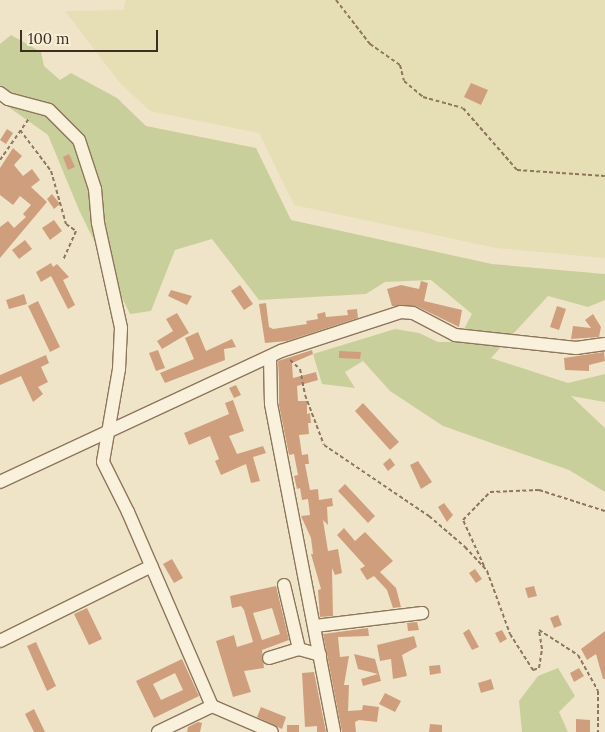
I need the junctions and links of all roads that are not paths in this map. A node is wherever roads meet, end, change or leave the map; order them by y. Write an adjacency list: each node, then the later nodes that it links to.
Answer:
1 (0, 93): 4 (street)
2 (605, 344): 3 (street)
3 (276, 354): 4 (street); 9 (street)
4 (109, 432): 5 (street); 6 (street)
5 (0, 482)
6 (152, 566): 10 (street); 14 (street)
7 (284, 585): 11 (street)
8 (422, 613): 9 (street)
9 (315, 626): 12 (street)
10 (0, 641)
11 (299, 649): 12 (street); 13 (street)
12 (320, 655): 17 (street)
13 (269, 658)
14 (212, 706): 15 (street); 16 (street)
15 (158, 732)
16 (272, 732)
17 (334, 732)

